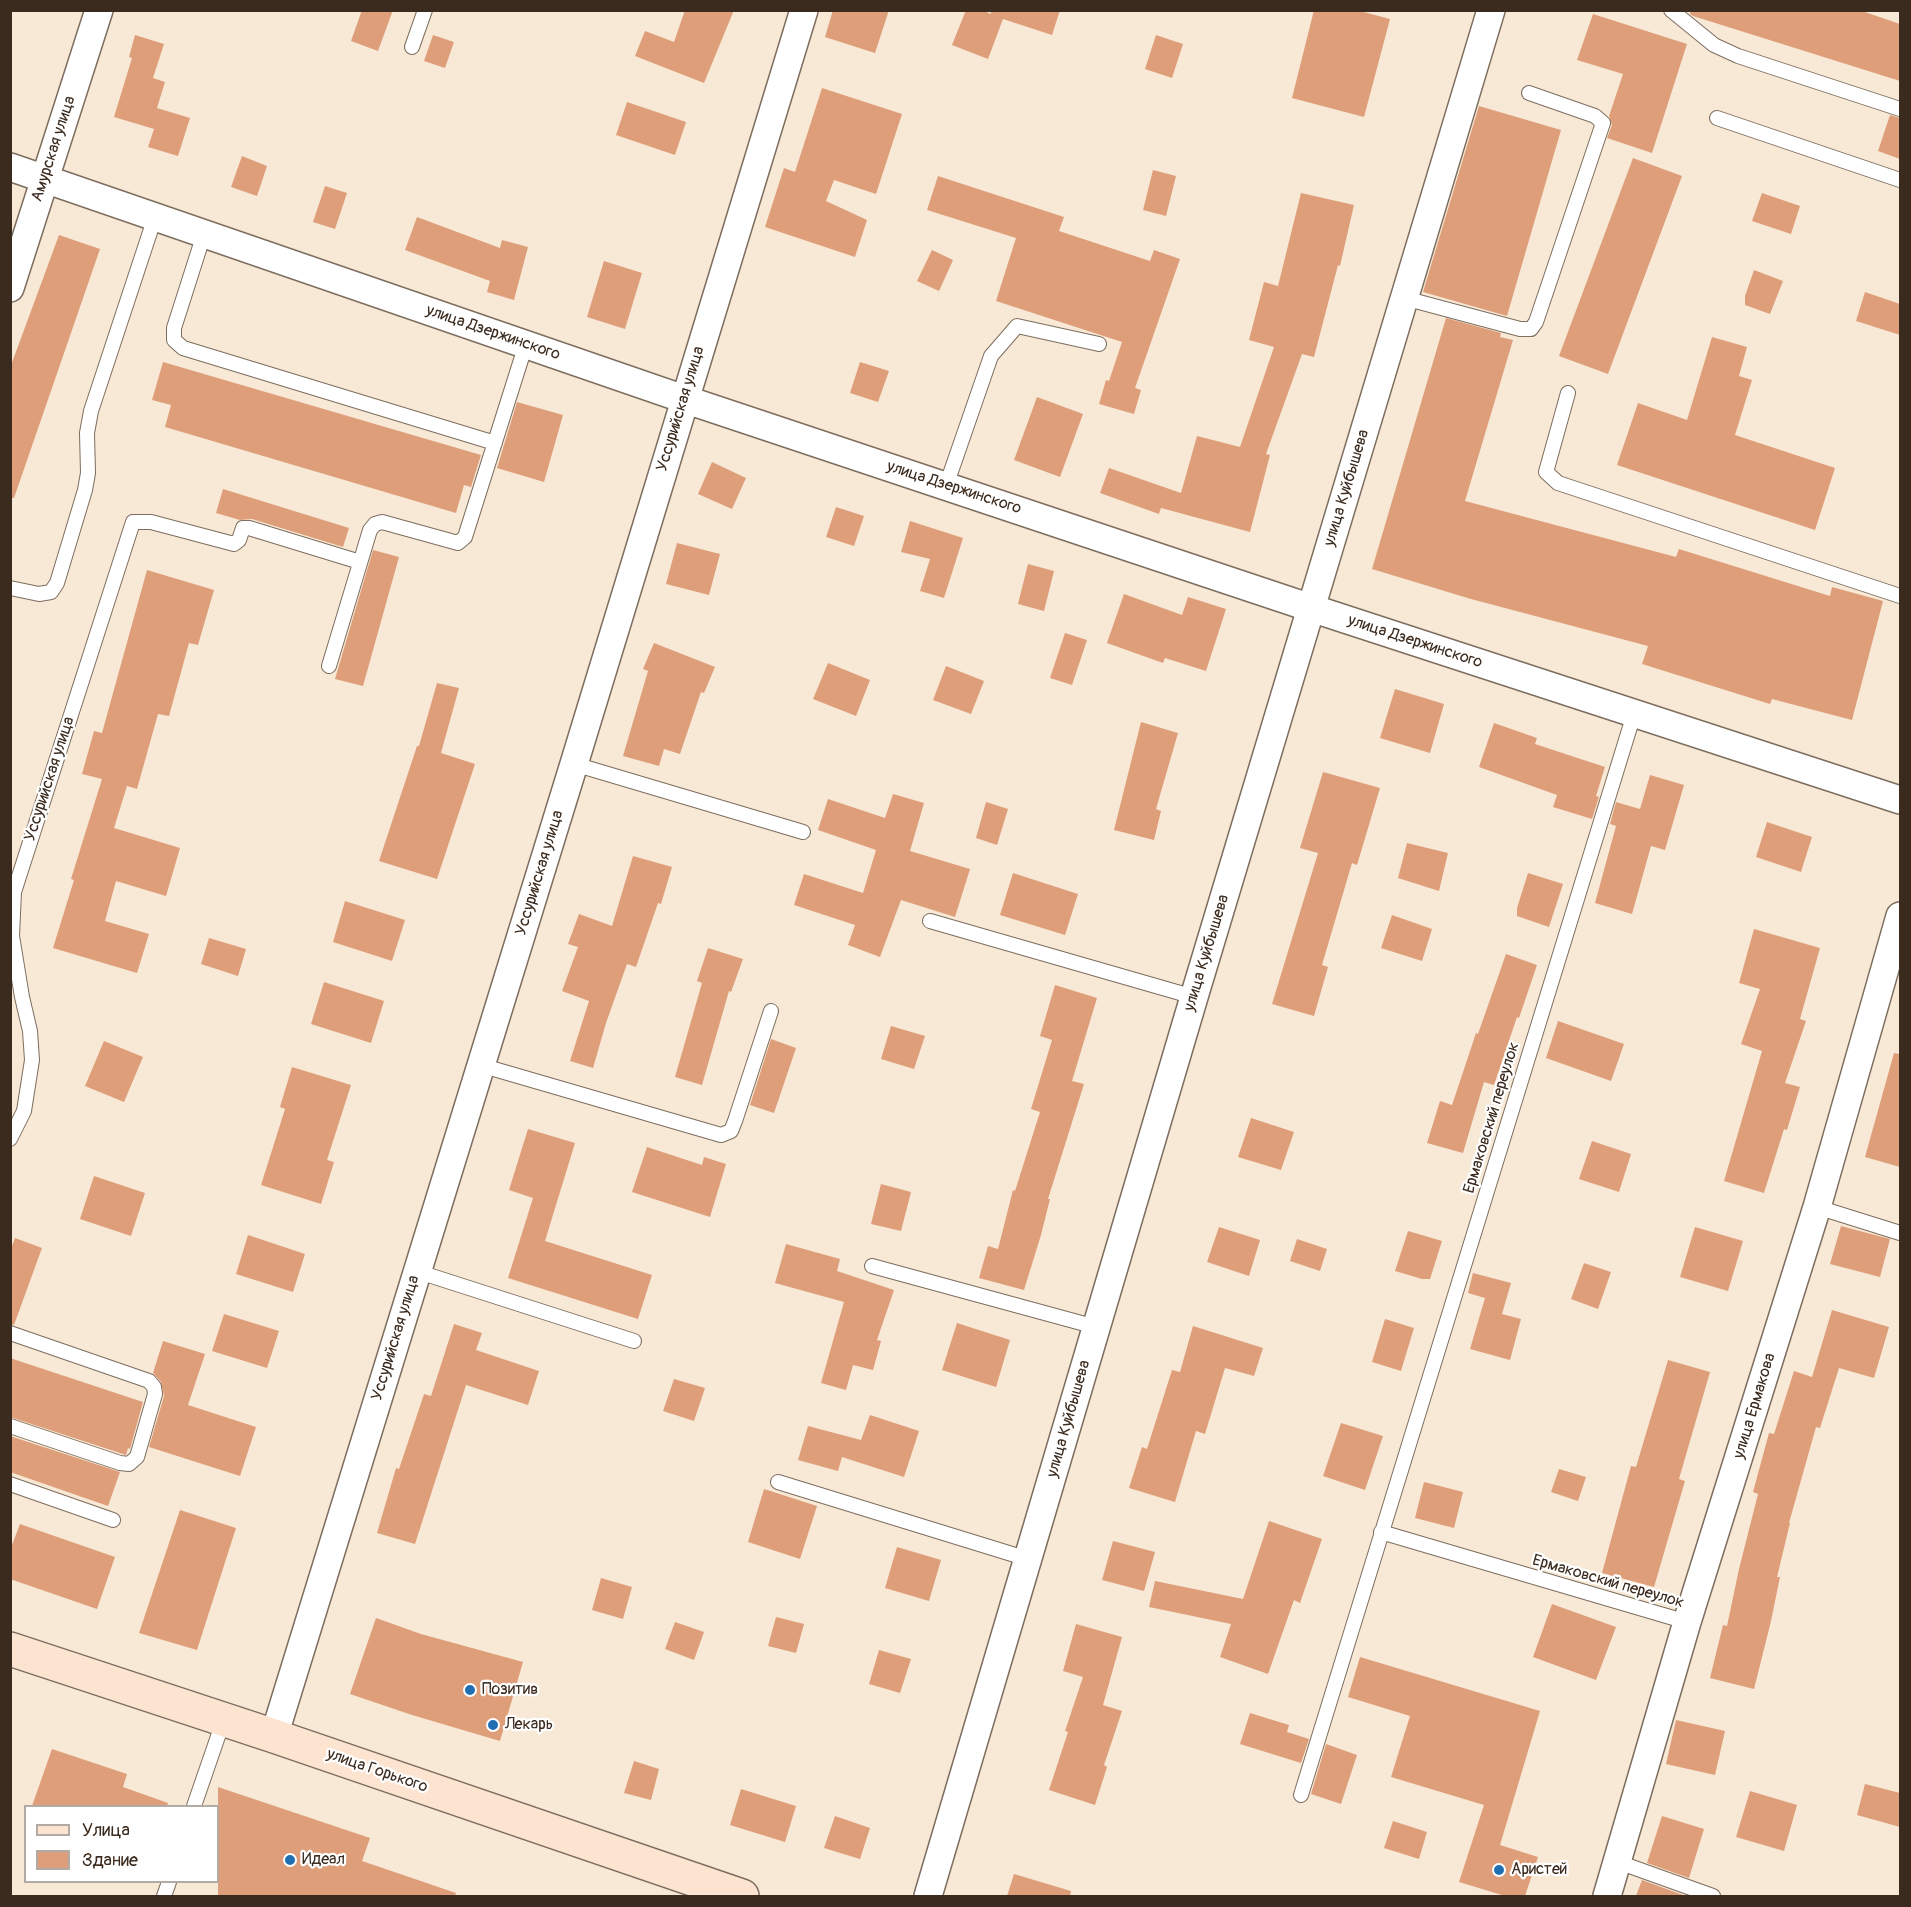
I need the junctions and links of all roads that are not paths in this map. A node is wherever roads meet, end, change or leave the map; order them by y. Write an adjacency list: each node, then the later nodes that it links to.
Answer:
1 (99, 10): 11 (street, Амурская улица)
2 (425, 10): 6 (lane)
3 (804, 10): 20 (street, Уссурийская улица)
4 (1491, 10): 16 (street, улица Куйбышева)
5 (1671, 10): 8 (lane)
6 (412, 47)
7 (1529, 93): 16 (lane)
8 (1900, 109)
9 (1717, 118): 12 (lane)
10 (10, 167): 11 (street, улица Дзержинского)
11 (45, 179): 13 (street, улица Дзержинского); 15 (street, Амурская улица)
12 (1900, 180)
13 (155, 217): 14 (street, улица Дзержинского); 24 (lane)
14 (204, 234): 17 (street, улица Дзержинского); 21 (lane)
15 (10, 288)
16 (1404, 298): 26 (street, улица Куйбышева)
17 (526, 344): 20 (street, улица Дзержинского); 21 (lane)
18 (1099, 344): 22 (lane)
19 (1568, 393): 25 (lane)
20 (684, 399): 22 (street, улица Дзержинского); 29 (street, Уссурийская улица)
21 (495, 443): 23 (lane)
22 (946, 486): 26 (street, улица Дзержинского)
23 (360, 562): 27 (lane); 37 (lane, Уссурийская улица)
24 (10, 588)
25 (1900, 596)
26 (1311, 608): 28 (street, улица Дзержинского); 34 (street, улица Куйбышева)
27 (329, 666)
28 (1634, 714): 30 (street, улица Дзержинского); 49 (lane, Ермаковский переулок)
29 (574, 764): 31 (lane); 36 (street, Уссурийская улица)
30 (1900, 800)
31 (803, 831)
32 (1900, 916): 38 (street, улица Ермакова)
33 (930, 921): 34 (lane)
34 (1194, 996): 42 (street, улица Куйбышева)
35 (771, 1011): 36 (lane)
36 (480, 1065): 41 (street, Уссурийская улица)
37 (10, 1138)
38 (1817, 1207): 39 (lane); 51 (street, улица Ермакова)
39 (1900, 1233)
40 (872, 1266): 42 (lane)
41 (416, 1271): 44 (lane); 54 (street, Уссурийская улица)
42 (1096, 1327): 50 (street, улица Куйбышева)
43 (10, 1332): 45 (lane)
44 (634, 1341)
45 (10, 1426)
46 (778, 1482): 50 (lane)
47 (10, 1484): 48 (lane)
48 (113, 1520)
49 (1381, 1532): 51 (lane, Ермаковский переулок); 55 (lane, Ермаковский переулок)
50 (1028, 1559): 59 (street, улица Куйбышева)
51 (1688, 1622): 57 (street, улица Ермакова)
52 (10, 1649): 53 (main road, улица Горького)
53 (224, 1719): 54 (main road, улица Горького); 56 (lane)
54 (274, 1736): 58 (main road, улица Горького)
55 (1301, 1795)
56 (194, 1805)
57 (1618, 1862): 60 (street, улица Ермакова); 61 (lane)
58 (742, 1896)
59 (928, 1896)
60 (1607, 1896)
61 (1713, 1896)

